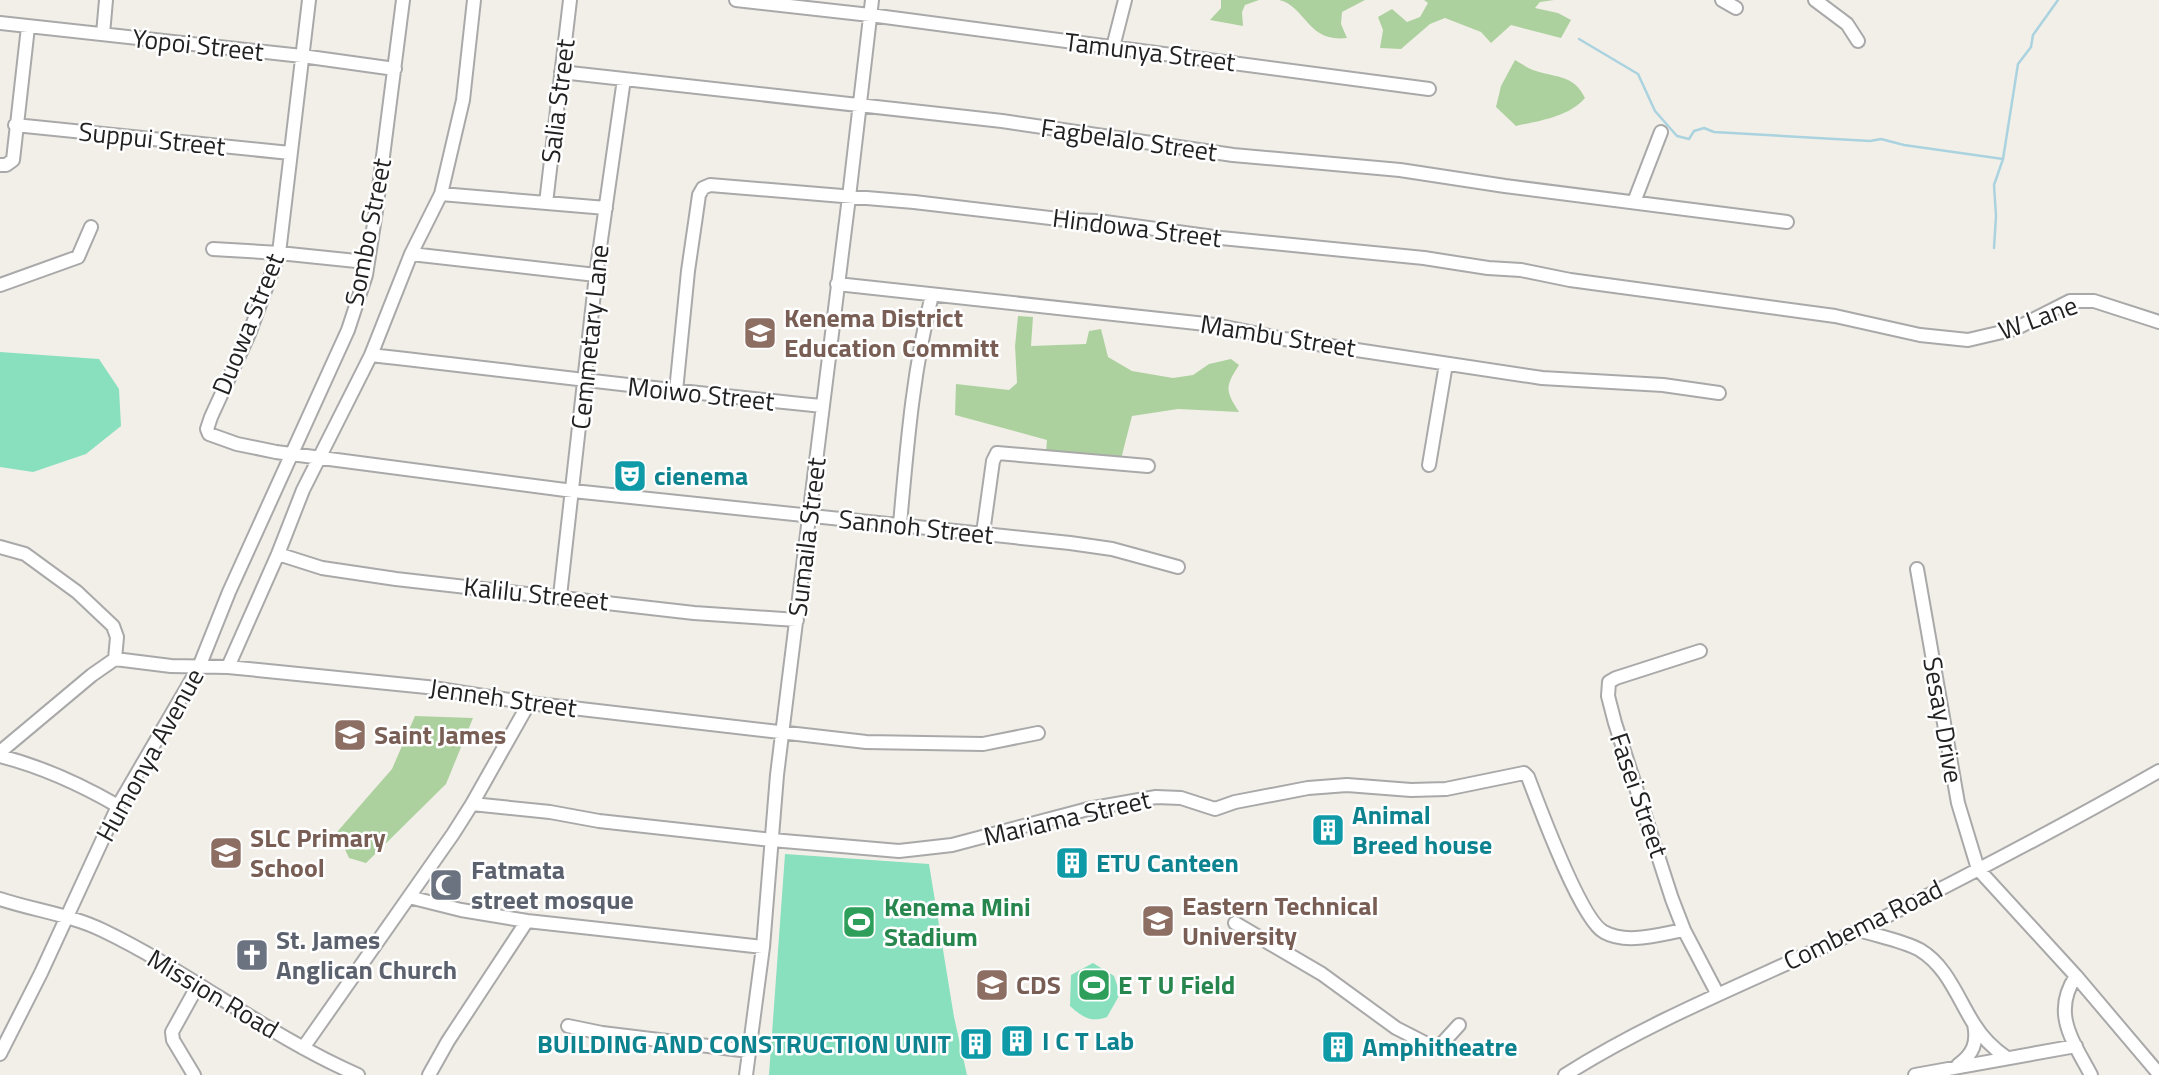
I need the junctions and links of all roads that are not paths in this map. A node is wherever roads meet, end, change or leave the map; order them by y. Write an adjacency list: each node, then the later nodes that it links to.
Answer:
1 (106, 0): 15 (street)
2 (309, 0): 18 (street, Duowa Street)
3 (404, 0): 19 (street, Sombo Street)
4 (474, 0): 28 (street)
5 (570, 0): 20 (street, Salia Street)
6 (736, 0): 12 (street, Tamunya Street)
7 (872, 0): 12 (street, Sumaila Street)
8 (1125, 0): 17 (street)
9 (1722, 0): 11 (street)
10 (1815, 0): 16 (street)
11 (1736, 8)
12 (870, 15): 17 (street, Tamunya Street); 23 (street, Sumaila Street)
13 (0, 23): 14 (street, Yopoi Street)
14 (28, 27): 15 (street, Yopoi Street); 24 (street)
15 (103, 34): 18 (street, Yopoi Street)
16 (1858, 41)
17 (1113, 47): 22 (street, Tamunya Street)
18 (302, 57): 19 (street, Yopoi Street); 26 (street, Duowa Street)
19 (395, 69): 38 (street, Sombo Street)
20 (561, 72): 21 (street, Fagbelalo Street); 31 (street, Salia Street)
21 (624, 79): 23 (street, Fagbelalo Street); 32 (street, Cemmetary Lane)
22 (1429, 89)
23 (860, 105): 29 (street, Sumaila Street); 30 (street, Fagbelalo Street)
24 (15, 125): 26 (street, Suppui Street); 27 (street)
25 (1661, 132): 30 (street)
26 (290, 153): 36 (street, Duowa Street)
27 (0, 165)
28 (441, 194): 31 (street); 37 (street)
29 (849, 197): 40 (street, Sumaila Street); 44 (street, Hindowa Street); 48 (street, Hindowa Street)
30 (1634, 202): 33 (street, Fagbelalo Street)
31 (546, 203): 32 (street)
32 (606, 208): 39 (street, Cemmetary Lane)
33 (1787, 222)
34 (91, 227): 41 (street)
35 (213, 249): 36 (street)
36 (279, 253): 38 (street); 51 (street, Duowa Street)
37 (411, 254): 39 (street); 45 (street)
38 (366, 262): 51 (street, Sombo Street)
39 (596, 275): 47 (street, Cemmetary Lane)
40 (837, 284): 42 (street, Mambu Street); 50 (street, Sumaila Street)
41 (0, 285)
42 (932, 295): 46 (street, Mambu Street); 57 (street)
43 (2159, 322): 44 (street, W Lane)
44 (1872, 325)
45 (371, 355): 47 (street, Moiwo Street); 52 (street)
46 (1446, 364): 49 (street, Mambu Street); 53 (street)
47 (585, 382): 48 (street, Moiwo Street); 55 (street, Cemmetary Lane)
48 (676, 391): 50 (street, Moiwo Street)
49 (1719, 393)
50 (822, 406): 56 (street, Sumaila Street)
51 (294, 453): 52 (street, Sannoh Street); 67 (street, Humonya Avenue)
52 (319, 456): 55 (street, Sannoh Street); 60 (street)
53 (1429, 465)
54 (1149, 466): 58 (street)
55 (573, 491): 56 (street, Sannoh Street); 63 (street, Cemmetary Lane)
56 (809, 516): 57 (street, Sannoh Street); 64 (street, Sumaila Street)
57 (900, 524): 58 (street, Sannoh Street)
58 (983, 533): 61 (street, Sannoh Street)
59 (0, 547): 66 (street)
60 (278, 554): 63 (street, Kalilu Streeet); 68 (street)
61 (1178, 567)
62 (1916, 569): 77 (street, Sesay Drive)
63 (560, 596): 64 (street, Kalilu Streeet)
64 (797, 620): 70 (street, Sumaila Street)
65 (1700, 651): 83 (street, Fasei Street)
66 (115, 659): 67 (street, Jenneh Street); 72 (street)
67 (199, 667): 68 (street, Jenneh Street); 75 (street, Humonya Avenue)
68 (228, 667): 69 (street, Jenneh Street)
69 (529, 703): 70 (street, Jenneh Street); 74 (street)
70 (782, 732): 71 (street, Jenneh Street); 76 (street, Sumaila Street)
71 (1038, 733)
72 (0, 754): 75 (street)
73 (2159, 771): 77 (street, Combema Road)
74 (472, 804): 76 (street, Mariama Street); 78 (street)
75 (118, 806): 80 (street, Humonya Avenue)
76 (772, 840): 83 (street, Mariama Street); 85 (street, Sumaila Street)
77 (1978, 869): 84 (street, Combema Road); 86 (street)
78 (409, 897): 81 (street); 94 (street)
79 (0, 899): 80 (street, Mission Road)
80 (65, 918): 87 (street, Mission Road); 92 (street, Humonya Avenue)
81 (527, 921): 85 (street); 102 (street)
82 (1234, 923): 90 (street)
83 (1684, 930): 88 (street, Fasei Street)
84 (1859, 930): 88 (street, Combema Road); 89 (street)
85 (763, 947): 95 (street, Sumaila Street)
86 (2076, 976): 93 (street); 99 (street)
87 (198, 985): 94 (street, Mission Road); 100 (street)
88 (1717, 993): 104 (street, Combema Road)
89 (1974, 1024): 97 (street); 98 (street)
90 (1459, 1025)
91 (568, 1026): 95 (street)
92 (5, 1030): 96 (street, Humonya Avenue)
93 (2076, 1046): 97 (street); 106 (street)
94 (303, 1048): 101 (street, Mission Road)
95 (749, 1051): 103 (street, Sumaila Street)
96 (0, 1054)
97 (2007, 1058): 98 (street)
98 (1955, 1067): 105 (street)
99 (2159, 1074)
100 (194, 1075)
101 (358, 1075)
102 (429, 1075)
103 (746, 1075)
104 (1564, 1075)
105 (1915, 1075)
106 (2091, 1075)

